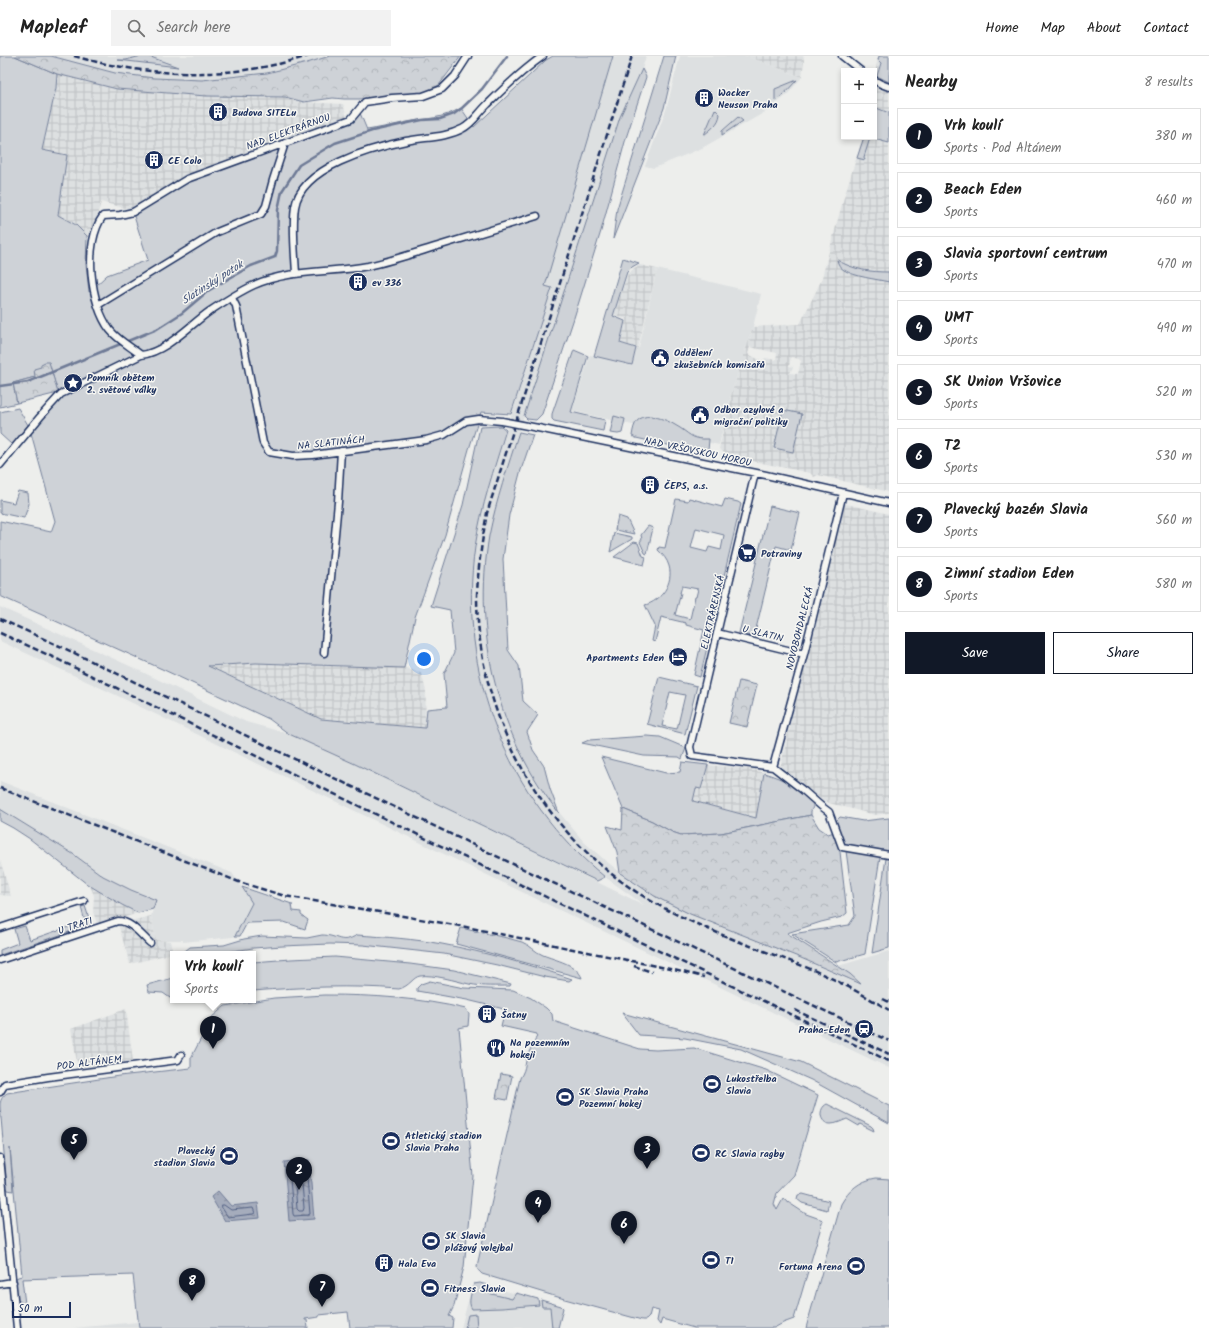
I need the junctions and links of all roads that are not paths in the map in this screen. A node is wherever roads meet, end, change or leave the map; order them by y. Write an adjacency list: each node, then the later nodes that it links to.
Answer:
1 (468, 56): 7 (street, NAD ELEKTRÁRNOU)
2 (543, 56): 9 (street)
3 (842, 56): 4 (street)
4 (857, 68)
5 (877, 82): 6 (street)
6 (889, 87)
7 (285, 143): 11 (street); 11 (street, NAD ELEKTRÁRNOU)
8 (537, 216): 9 (street)
9 (296, 274): 10 (street)
10 (232, 298): 12 (street); 14 (street, NA SLATINÁCH)
11 (98, 305): 12 (street)
12 (141, 355): 15 (street)
13 (502, 421): 14 (street, NA SLATINÁCH); 16 (street, NAD VRŠOVSKOU HOROU, bridge)
14 (341, 451): 20 (street)
15 (0, 465)
16 (755, 473): 17 (street, NAD VRŠOVSKOU HOROU); 19 (street, ELEKTRÁRENSKÁ)
17 (843, 493): 18 (street, NAD VRŠOVSKOU HOROU); 21 (street, NOVOBOHDALECKÁ)
18 (889, 504)
19 (717, 633): 21 (street, U SLATIN); 22 (street, ELEKTRÁRENSKÁ)
20 (324, 654)
21 (804, 654): 22 (street, NOVOBOHDALECKÁ)
22 (773, 767): 23 (street)
23 (889, 855)
24 (84, 901): 25 (street)
25 (0, 928)
26 (150, 943): 27 (street, U TRATI)
27 (0, 960)
28 (181, 1055): 29 (street, POD ALTÁNEM)
29 (0, 1092)
30 (0, 1158): 31 (street)
31 (1, 1191): 32 (street)
32 (13, 1282): 33 (street); 34 (street)
33 (0, 1284)
34 (17, 1328)

